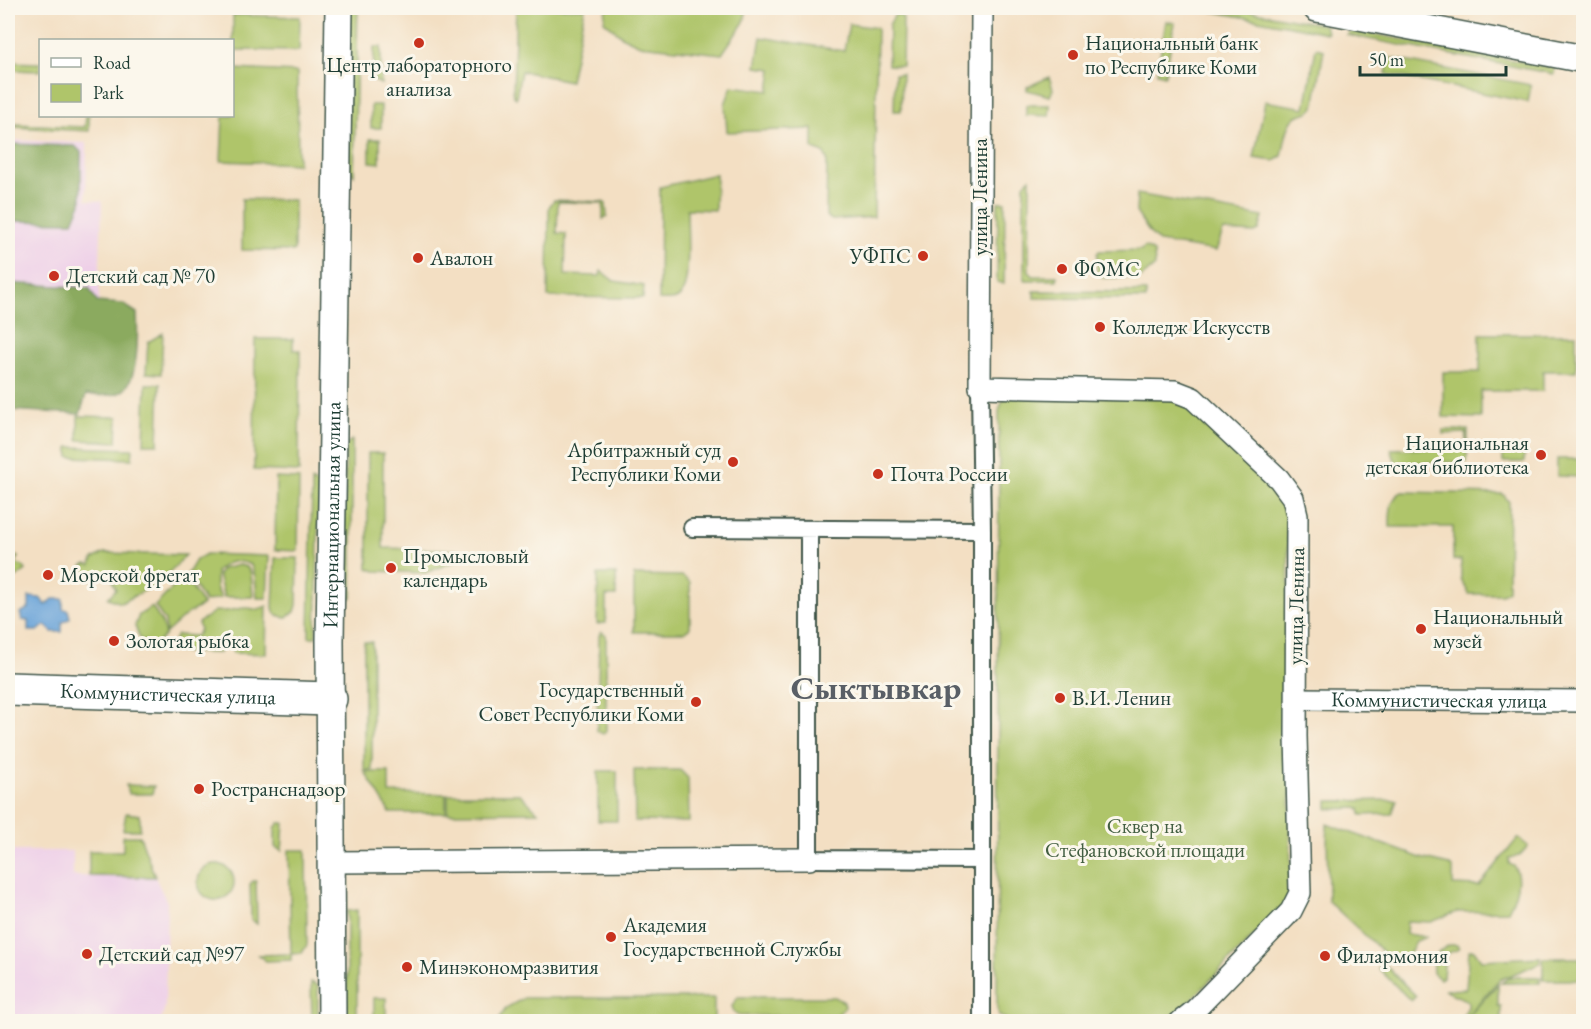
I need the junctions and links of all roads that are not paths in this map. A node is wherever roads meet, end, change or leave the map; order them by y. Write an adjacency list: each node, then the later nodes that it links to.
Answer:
1 (339, 8): 10 (street, Интернациональная улица)
2 (981, 8): 5 (street, улица Ленина)
3 (1317, 8): 4 (street)
4 (1584, 59)
5 (980, 387): 8 (street, улица Ленина); 11 (street, улица Ленина)
6 (692, 528): 7 (street)
7 (809, 529): 8 (street); 13 (street)
8 (982, 530): 14 (street, улица Ленина)
9 (8, 689): 10 (main road, Коммунистическая улица)
10 (330, 699): 15 (street, Интернациональная улица)
11 (1297, 699): 12 (street, Коммунистическая улица); 18 (street, улица Ленина)
12 (1584, 701)
13 (808, 859): 14 (street); 15 (street)
14 (981, 860): 17 (street, улица Ленина)
15 (332, 862): 16 (street, Интернациональная улица)
16 (332, 1022)
17 (982, 1022)
18 (1180, 1022)

